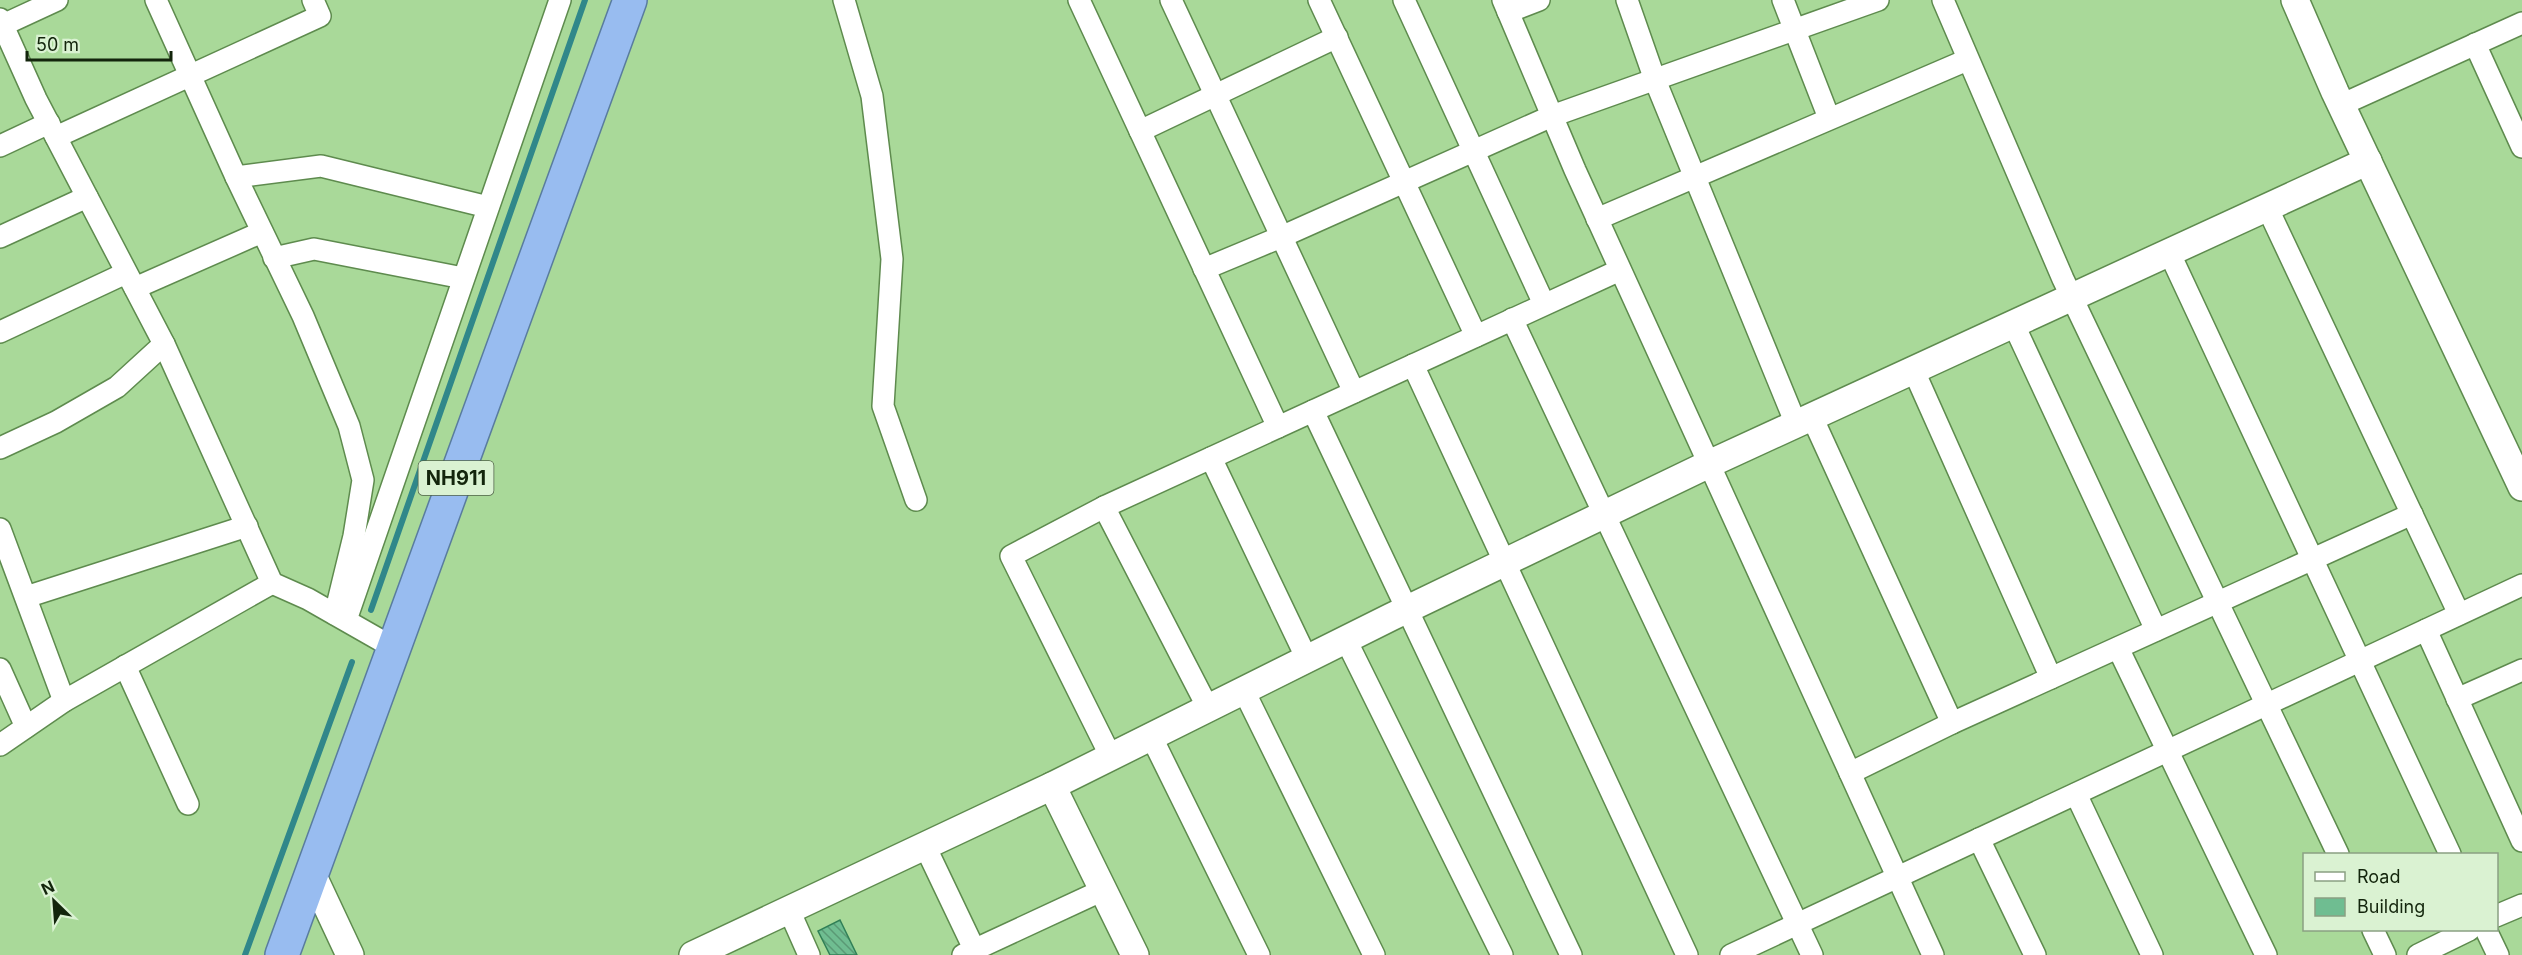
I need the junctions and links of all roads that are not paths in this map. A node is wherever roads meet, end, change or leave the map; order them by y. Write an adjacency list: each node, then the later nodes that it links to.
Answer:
1 (57, 0): 18 (street)
2 (156, 0): 24 (street)
3 (312, 0): 24 (street)
4 (560, 0): 40 (street)
5 (630, 0): 87 (highway, NH911)
6 (844, 0): 69 (street)
7 (1079, 0): 31 (street)
8 (1171, 0): 26 (street)
9 (1319, 0): 21 (street)
10 (1404, 0): 34 (street)
11 (1539, 0): 17 (street)
12 (1627, 0): 25 (street)
13 (1783, 0): 20 (street)
14 (1878, 0): 20 (street)
15 (1943, 0): 23 (street)
16 (2295, 0): 27 (street)
17 (1506, 6): 28 (street)
18 (1, 22): 30 (street)
19 (2522, 23): 22 (street)
20 (1794, 30): 25 (street); 29 (street)
21 (1337, 36): 26 (street); 38 (street)
22 (2475, 44): 27 (street); 33 (street)
23 (1967, 60): 29 (street); 52 (street)
24 (189, 75): 30 (street); 37 (street)
25 (1655, 80): 28 (street); 36 (street)
26 (1215, 94): 31 (street); 45 (street)
27 (2342, 105): 35 (street)
28 (1552, 116): 34 (street); 42 (street)
29 (1829, 118): 36 (street)
30 (53, 130): 32 (street); 39 (street)
31 (1140, 131): 48 (street)
32 (0, 146)
33 (2522, 147)
34 (1474, 152): 38 (street); 53 (street)
35 (2368, 161): 41 (street); 68 (street)
36 (1694, 176): 42 (street); 63 (street)
37 (236, 177): 40 (street); 43 (street)
38 (1404, 181): 45 (street); 57 (street)
39 (87, 197): 44 (street); 51 (street)
40 (488, 207): 50 (street)
41 (2267, 207): 46 (street); 72 (street)
42 (1597, 219): 49 (street)
43 (262, 232): 47 (street); 51 (street)
44 (0, 237)
45 (1281, 237): 48 (street); 61 (street)
46 (2169, 252): 52 (street); 75 (street)
47 (274, 258): 50 (street); 83 (street)
48 (1204, 268): 64 (street)
49 (1620, 270): 53 (street); 67 (street)
50 (463, 278): 83 (street)
51 (131, 280): 56 (street); 58 (street)
52 (2071, 296): 55 (street); 80 (street)
53 (1544, 304): 54 (street)
54 (1512, 319): 57 (street); 71 (street)
55 (2013, 323): 60 (street); 84 (street)
56 (0, 332)
57 (1476, 336): 59 (street)
58 (164, 344): 65 (street); 73 (street)
59 (1413, 365): 61 (street); 76 (street)
60 (1913, 369): 63 (street); 94 (street)
61 (1354, 392): 62 (street)
62 (1313, 411): 64 (street); 81 (street)
63 (1804, 420): 67 (street); 100 (street)
64 (1278, 427): 66 (street)
65 (0, 448)
66 (1211, 458): 70 (street); 89 (street)
67 (1708, 464): 71 (street); 106 (street)
68 (2519, 472)
69 (916, 500)
70 (1104, 507): 99 (street); 105 (street)
71 (1605, 514): 76 (street); 121 (street)
72 (2412, 514): 75 (street); 82 (street)
73 (247, 526): 77 (street); 79 (street)
74 (0, 529): 79 (street)
75 (2313, 561): 80 (street); 90 (street)
76 (1503, 563): 81 (street); 135 (street)
77 (272, 583): 83 (street); 91 (street)
78 (2522, 585): 82 (street)
79 (26, 597): 97 (street)
80 (2217, 602): 84 (street); 98 (street)
81 (1408, 609): 86 (street); 134 (street)
82 (2459, 614): 85 (street)
83 (340, 617): 87 (street)
84 (2156, 630): 88 (street)
85 (2426, 630): 90 (street); 96 (street)
86 (1346, 640): 89 (street); 133 (street)
87 (394, 648): 115 (highway, NH911)
88 (2118, 648): 94 (street); 104 (street)
89 (1307, 659): 95 (street)
90 (2359, 661): 98 (street); 114 (street)
91 (125, 666): 97 (street); 109 (street)
92 (0, 669): 101 (street)
93 (2522, 670): 96 (street)
94 (2051, 678): 100 (street)
95 (1244, 691): 99 (street); 132 (street)
96 (2457, 699): 111 (street)
97 (64, 701): 101 (street)
98 (2267, 705): 104 (street); 113 (street)
99 (1208, 708): 102 (street)
100 (1952, 723): 106 (street)
101 (26, 727): 103 (street)
102 (1151, 736): 105 (street); 131 (street)
103 (0, 745)
104 (2169, 750): 108 (street); 141 (street)
105 (1111, 757): 107 (street)
106 (1850, 773): 116 (street)
107 (1052, 786): 112 (street); 117 (street)
108 (2076, 794): 110 (street); 140 (street)
109 (188, 804)
110 (1979, 839): 116 (street); 139 (street)
111 (2522, 841)
112 (925, 846): 119 (street); 125 (street)
113 (2337, 853)
114 (2449, 853)
115 (312, 874): 126 (highway, NH911); 127 (street)
116 (1898, 878): 121 (street); 138 (street)
117 (1103, 890): 125 (street); 130 (street)
118 (2522, 905): 120 (street)
119 (789, 910): 128 (street); 129 (street)
120 (2498, 915)
121 (1798, 924): 136 (street); 137 (street)
122 (2373, 931): 142 (street)
123 (2467, 931): 143 (street)
124 (2486, 931): 144 (street)
125 (972, 953)
126 (282, 955)
127 (350, 955)
128 (693, 955)
129 (809, 955)
130 (1135, 955)
131 (1259, 955)
132 (1374, 955)
133 (1502, 955)
134 (1571, 955)
135 (1687, 955)
136 (1731, 955)
137 (1812, 955)
138 (1933, 955)
139 (2035, 955)
140 (2152, 955)
141 (2266, 955)
142 (2385, 955)
143 (2418, 955)
144 (2498, 955)

